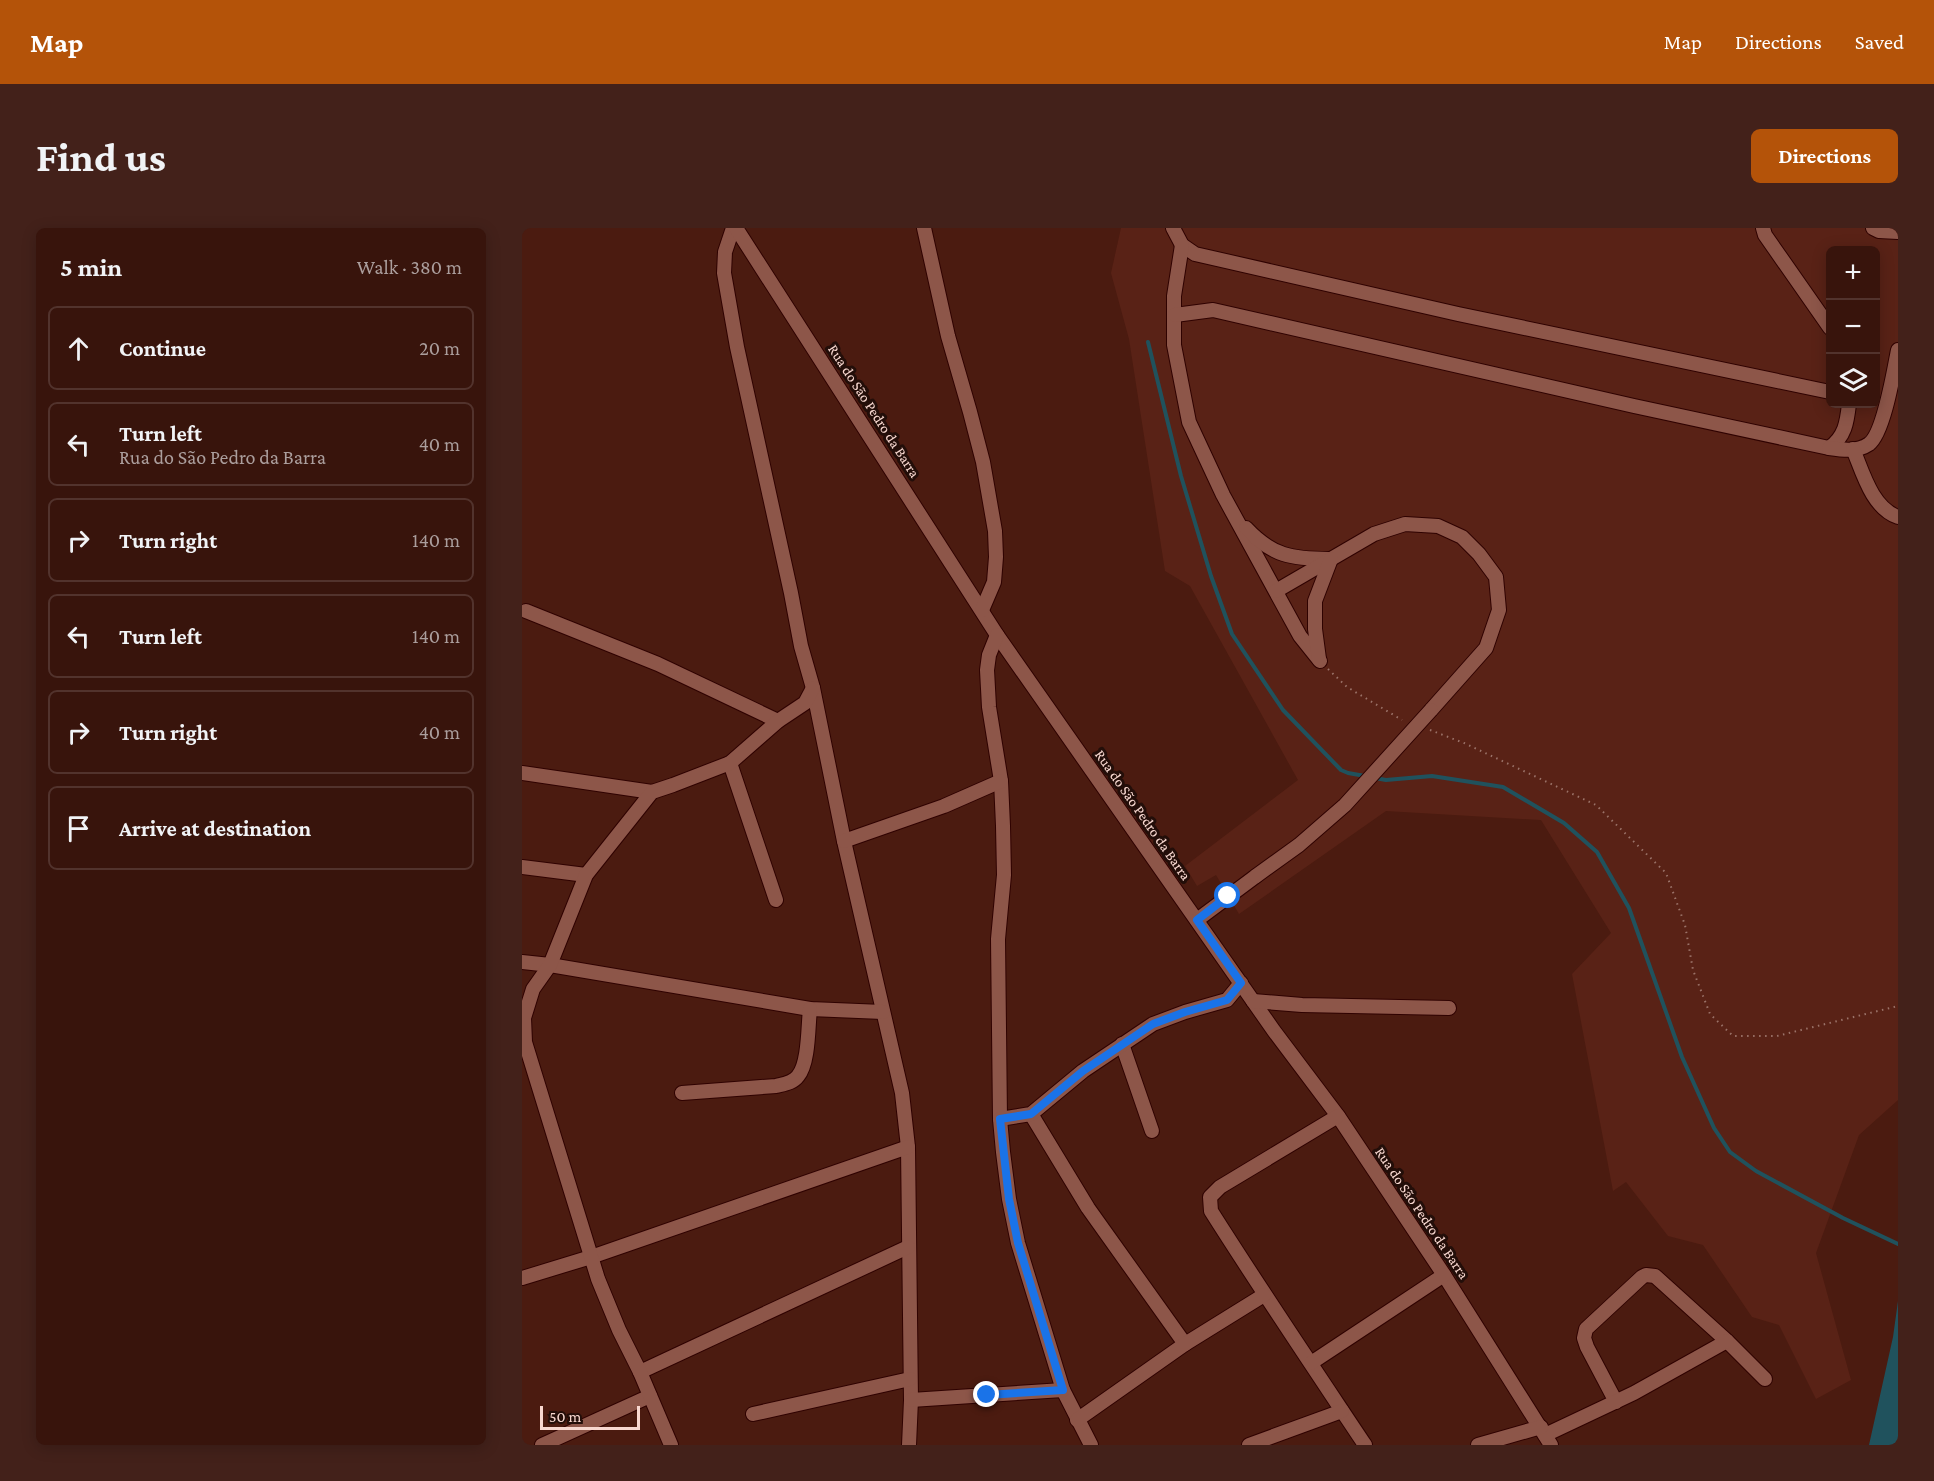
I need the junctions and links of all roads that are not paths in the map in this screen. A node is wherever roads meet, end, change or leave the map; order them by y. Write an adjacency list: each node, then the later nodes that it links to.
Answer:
1 (735, 228): 19 (street, Rua do São Pedro da Barra); 22 (street)
2 (924, 228): 19 (street)
3 (1173, 228): 7 (street)
4 (1763, 228): 9 (street)
5 (1873, 228): 6 (street)
6 (1898, 232)
7 (1182, 245): 8 (street); 11 (street)
8 (1175, 315): 13 (street); 16 (street)
9 (1826, 322)
10 (1898, 350): 14 (street)
11 (1826, 391)
12 (1849, 408): 13 (street)
13 (1828, 448): 14 (street)
14 (1854, 449): 15 (street)
15 (1898, 517)
16 (1237, 519): 17 (street); 18 (street)
17 (1331, 559): 18 (street); 18 (street); 32 (street, bridge)
18 (1276, 591)
19 (982, 610): 21 (street, Rua do São Pedro da Barra)
20 (526, 611): 23 (street)
21 (997, 635): 26 (street); 32 (street, Rua do São Pedro da Barra)
22 (813, 688): 23 (street); 28 (street)
23 (778, 721): 24 (street)
24 (730, 763): 27 (street); 31 (street)
25 (522, 773): 27 (street)
26 (1001, 781): 28 (street); 45 (street)
27 (652, 792): 30 (street)
28 (844, 841): 40 (street)
29 (522, 867): 30 (street)
30 (586, 875): 34 (street)
31 (776, 900)
32 (1197, 920): 35 (street, Rua do São Pedro da Barra)
33 (522, 962): 34 (street)
34 (550, 965): 36 (street); 39 (street)
35 (1241, 983): 37 (street, Rua do São Pedro da Barra); 41 (street)
36 (528, 990): 49 (street)
37 (1253, 1000): 38 (street); 44 (street, Rua do São Pedro da Barra)
38 (1449, 1008)
39 (810, 1009): 40 (street); 42 (street)
40 (883, 1012): 47 (street)
41 (1122, 1044): 43 (street); 46 (street)
42 (682, 1093)
43 (1031, 1114): 45 (street); 54 (street)
44 (1338, 1116): 50 (street, Rua do São Pedro da Barra); 52 (street)
45 (1000, 1119): 59 (street)
46 (1152, 1131)
47 (908, 1147): 48 (street); 49 (street)
48 (908, 1247): 56 (street); 58 (street)
49 (591, 1257): 51 (street); 56 (street)
50 (1444, 1275): 55 (street); 66 (street, Rua do São Pedro da Barra)
51 (522, 1278)
52 (1264, 1295): 54 (street); 55 (street)
53 (1727, 1341): 57 (street); 62 (street); 62 (street)
54 (1185, 1344): 65 (street)
55 (1311, 1363): 63 (street)
56 (639, 1371): 60 (street)
57 (1765, 1379)
58 (910, 1380): 61 (street); 64 (street)
59 (1063, 1390): 61 (street); 65 (street)
60 (650, 1396): 67 (street); 68 (street)
61 (911, 1400): 69 (street)
62 (1616, 1402): 66 (street)
63 (1342, 1411): 71 (street); 72 (street)
64 (753, 1414)
65 (1077, 1420): 70 (street)
66 (1546, 1436): 73 (street)
67 (542, 1445)
68 (671, 1445)
69 (909, 1445)
70 (1091, 1445)
71 (1250, 1445)
72 (1365, 1445)
73 (1478, 1445)

